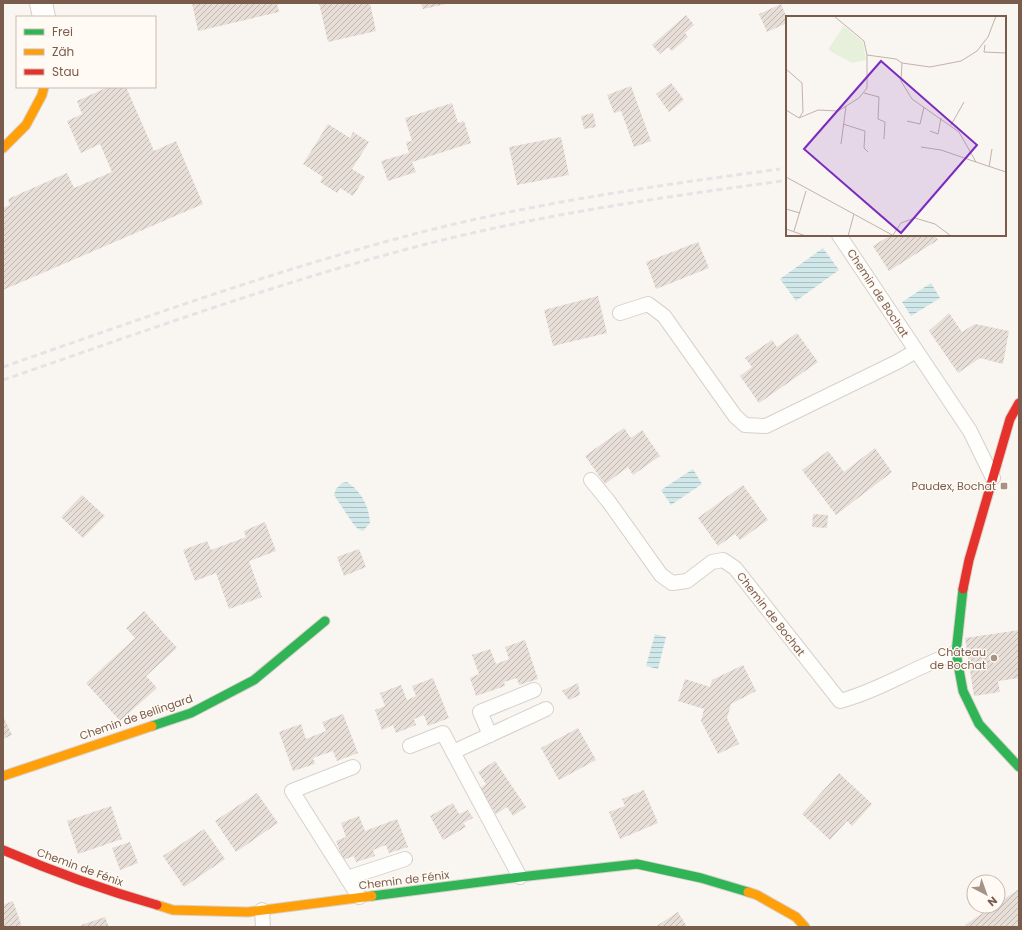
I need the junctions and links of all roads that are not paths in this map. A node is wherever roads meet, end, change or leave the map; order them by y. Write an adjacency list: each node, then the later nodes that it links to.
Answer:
1 (41, 3): 2 (street)
2 (44, 16)
3 (44, 88): 4 (street)
4 (3, 148)
5 (840, 236): 7 (lane, Chemin de Bochat)
6 (620, 313): 7 (lane)
7 (916, 351): 9 (lane, Chemin de Bochat)
8 (1019, 403): 9 (street)
9 (993, 478): 12 (street)
10 (591, 480): 12 (lane, Chemin de Bochat)
11 (325, 621): 20 (street, Chemin de Bellingard)
12 (956, 653): 19 (street)
13 (534, 690): 15 (lane)
14 (546, 709): 15 (lane)
15 (490, 735): 17 (lane)
16 (410, 746): 17 (lane)
17 (453, 752): 23 (lane)
18 (353, 767): 24 (lane)
19 (1019, 768)
20 (3, 776)
21 (3, 850): 26 (street, Chemin de Fénix)
22 (405, 859): 24 (lane)
23 (520, 877): 25 (street, Chemin de Fénix); 28 (street, Chemin de Fénix)
24 (347, 878): 25 (lane)
25 (360, 898): 26 (street, Chemin de Fénix)
26 (262, 910): 27 (lane)
27 (263, 927)
28 (805, 927)

